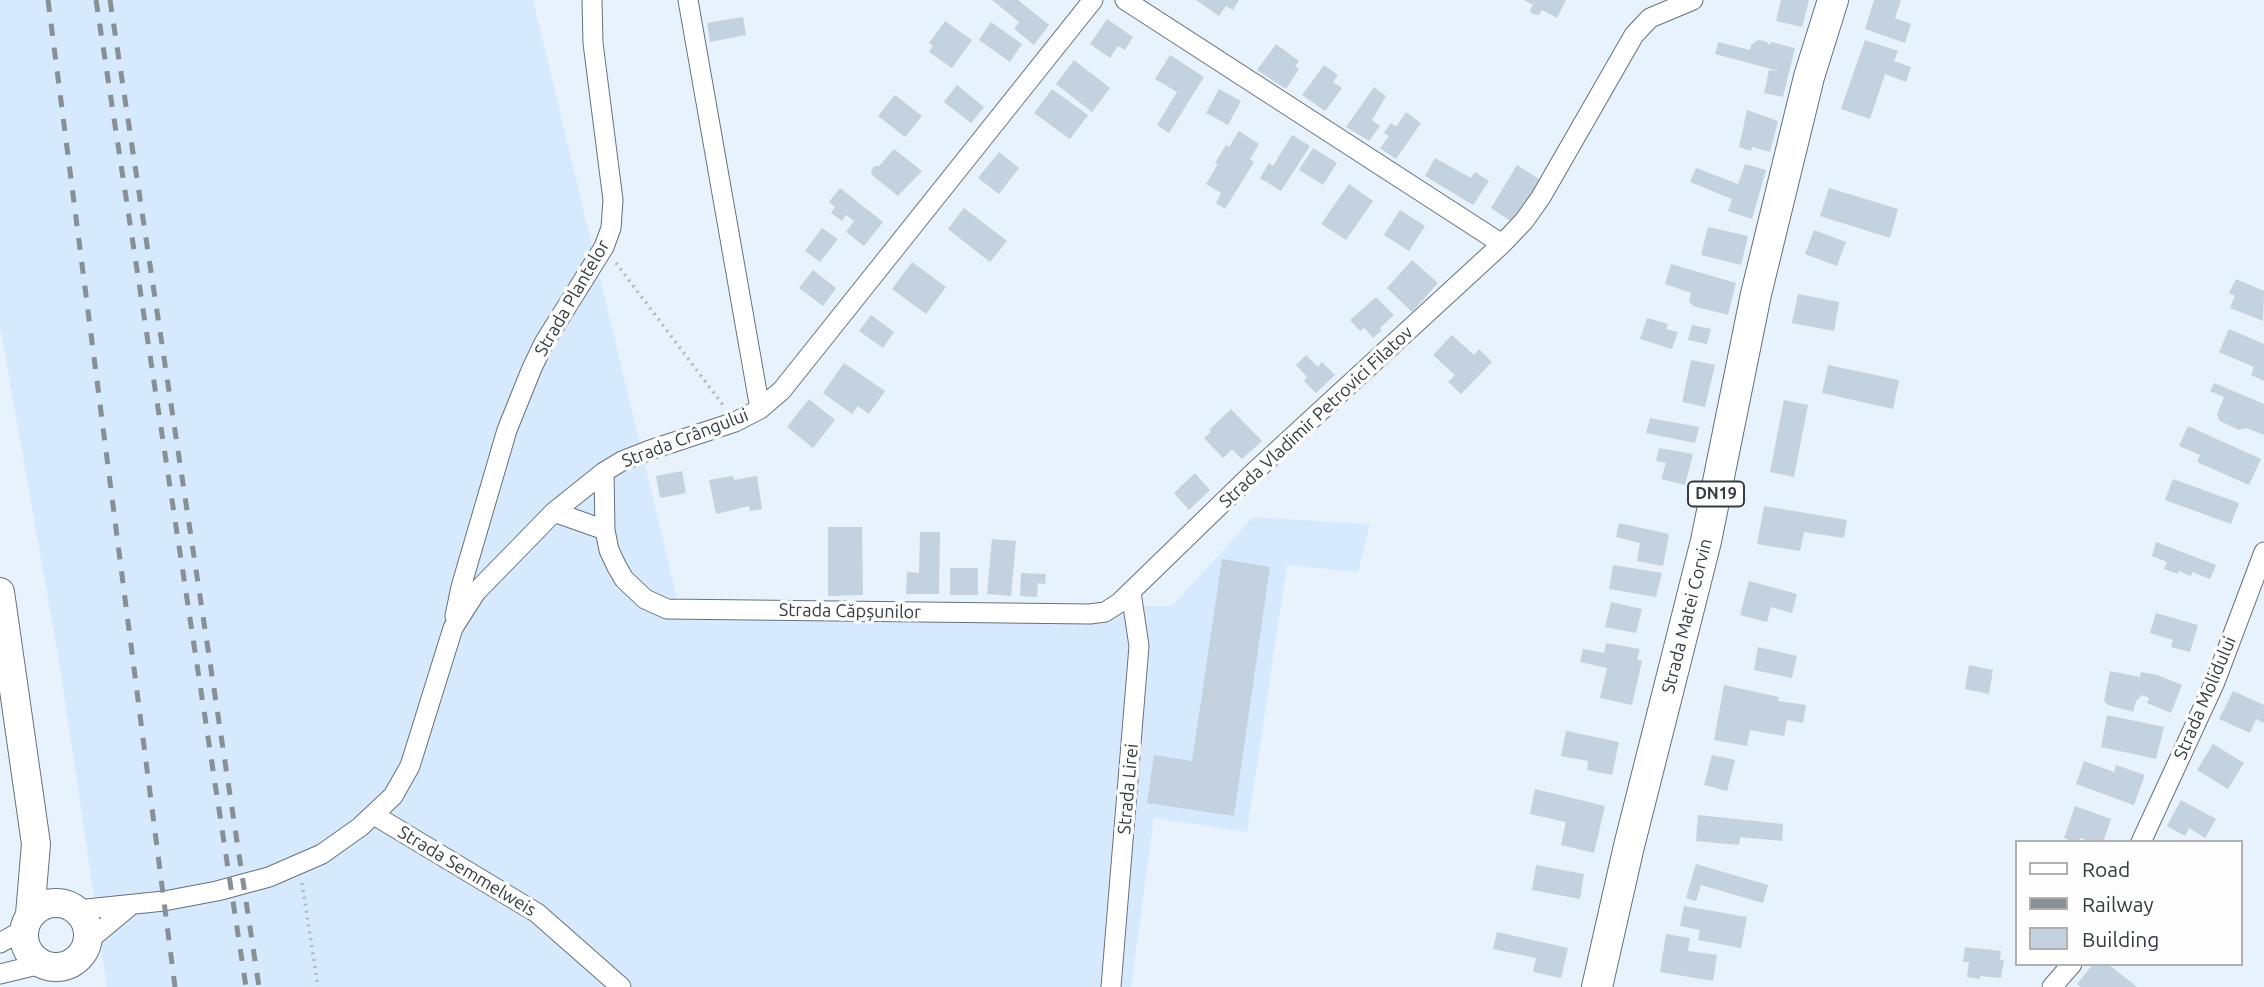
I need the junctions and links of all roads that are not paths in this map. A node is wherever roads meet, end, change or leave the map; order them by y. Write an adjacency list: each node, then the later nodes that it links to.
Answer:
1 (592, 0): 15 (street, Strada Plantelor)
2 (688, 0): 8 (street)
3 (1093, 0): 8 (street, Strada Crângului)
4 (1125, 0): 7 (street)
5 (1693, 0): 7 (street, Strada Vladimir Petrovici Filatov)
6 (1833, 0): 29 (main road, Strada Matei Corvin / DN19)
7 (1502, 244): 14 (street, Strada Vladimir Petrovici Filatov)
8 (760, 409): 9 (street, Strada Crângului)
9 (604, 472): 10 (street, Strada Crângului); 11 (street, Strada Căpșunilor)
10 (554, 512): 11 (street); 15 (street, Strada Crângului)
11 (605, 530): 14 (street, Strada Căpșunilor)
12 (2264, 552): 17 (street, Strada Molidului)
13 (0, 592): 18 (street)
14 (1131, 592): 28 (street, Strada Lirei)
15 (453, 628): 16 (street, Strada Crângului)
16 (374, 815): 19 (street, Strada Crângului); 27 (street, Strada Semmelweis)
17 (2142, 840)
18 (36, 844): 20 (street); 21 (street)
19 (131, 906): 20 (street, Strada Crângului); 22 (street, Strada Crângului)
20 (71, 907): 21 (street); 22 (street)
21 (18, 929): 24 (street)
22 (84, 949): 24 (street); 26 (street)
23 (2070, 966): 30 (street)
24 (50, 973): 25 (street)
25 (0, 974)
26 (78, 987)
27 (621, 987)
28 (1111, 987)
29 (1597, 987)
30 (2052, 987)

